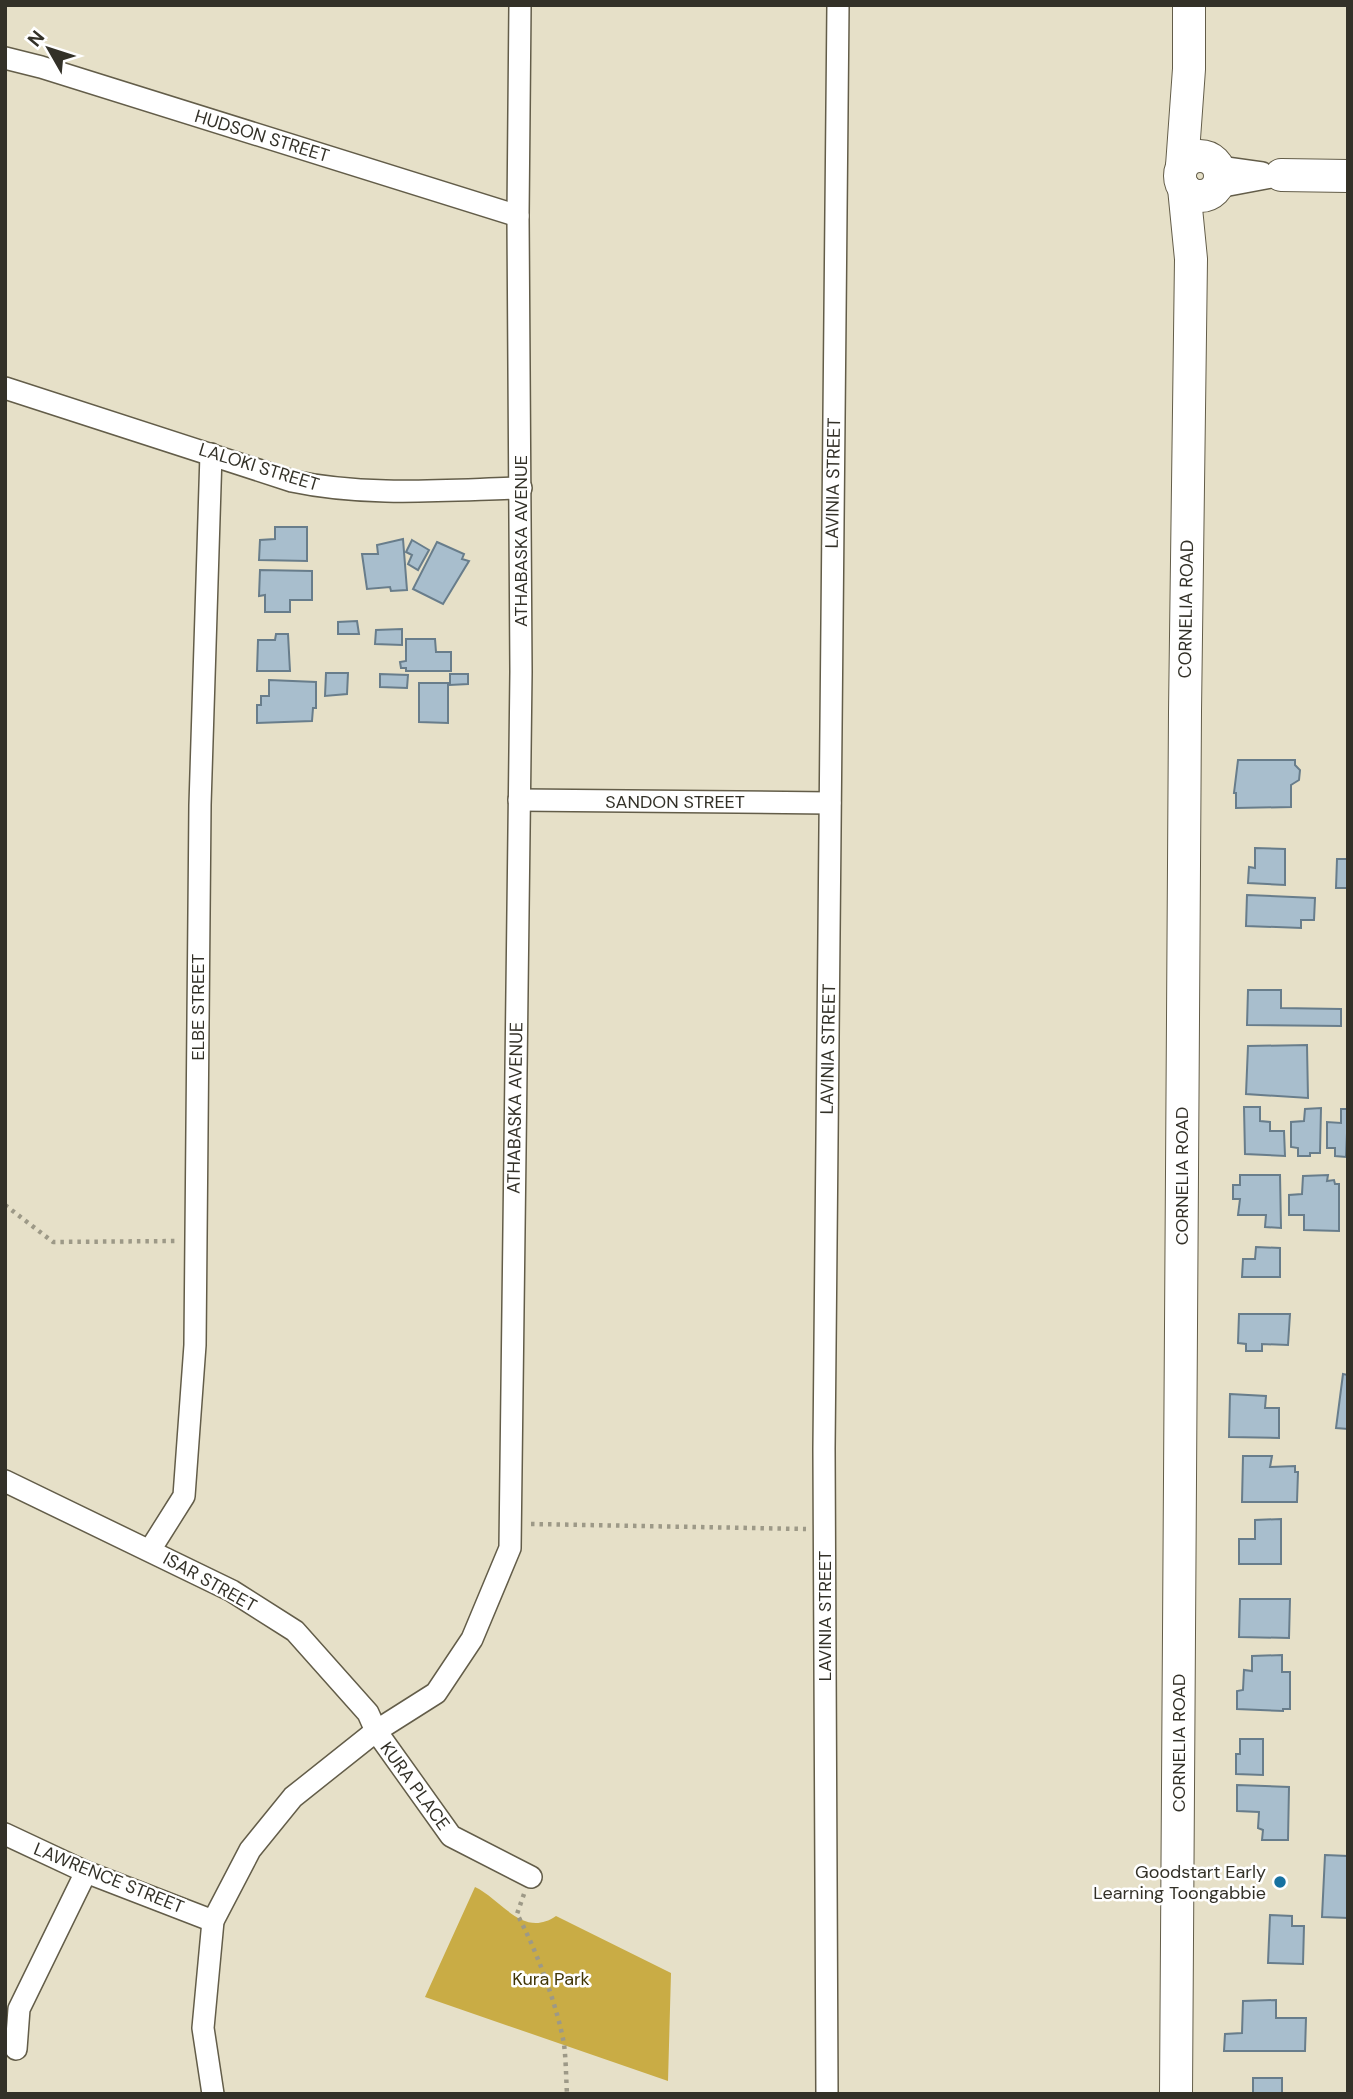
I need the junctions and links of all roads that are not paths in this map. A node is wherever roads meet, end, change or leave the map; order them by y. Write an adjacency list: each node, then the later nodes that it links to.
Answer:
1 (520, 5): 8 (street, ATHABASKA AVENUE)
2 (838, 5): 13 (street, LAVINIA STREET)
3 (1189, 5): 6 (street, CORNELIA ROAD)
4 (5, 58): 8 (street, HUDSON STREET)
5 (1281, 175): 6 (street); 7 (street)
6 (1203, 176): 24 (street, CORNELIA ROAD)
7 (1348, 176)
8 (517, 216): 11 (street, ATHABASKA AVENUE)
9 (5, 388): 10 (street, LALOKI STREET)
10 (211, 454): 11 (street, LALOKI STREET); 15 (street, ELBE STREET)
11 (521, 488): 12 (street, ATHABASKA AVENUE)
12 (519, 800): 13 (street, SANDON STREET); 16 (street, ATHABASKA AVENUE)
13 (830, 803): 23 (street, LAVINIA STREET)
14 (5, 1481): 15 (street, ISAR STREET)
15 (150, 1550): 16 (street, ISAR STREET)
16 (376, 1731): 19 (street, KURA PLACE); 20 (street, ATHABASKA AVENUE)
17 (5, 1834): 18 (street, LAWRENCE STREET)
18 (86, 1872): 20 (street, LAWRENCE STREET); 21 (street)
19 (531, 1877)
20 (213, 1921): 22 (street, ATHABASKA AVENUE)
21 (16, 2049)
22 (213, 2094)
23 (827, 2094)
24 (1176, 2094)

